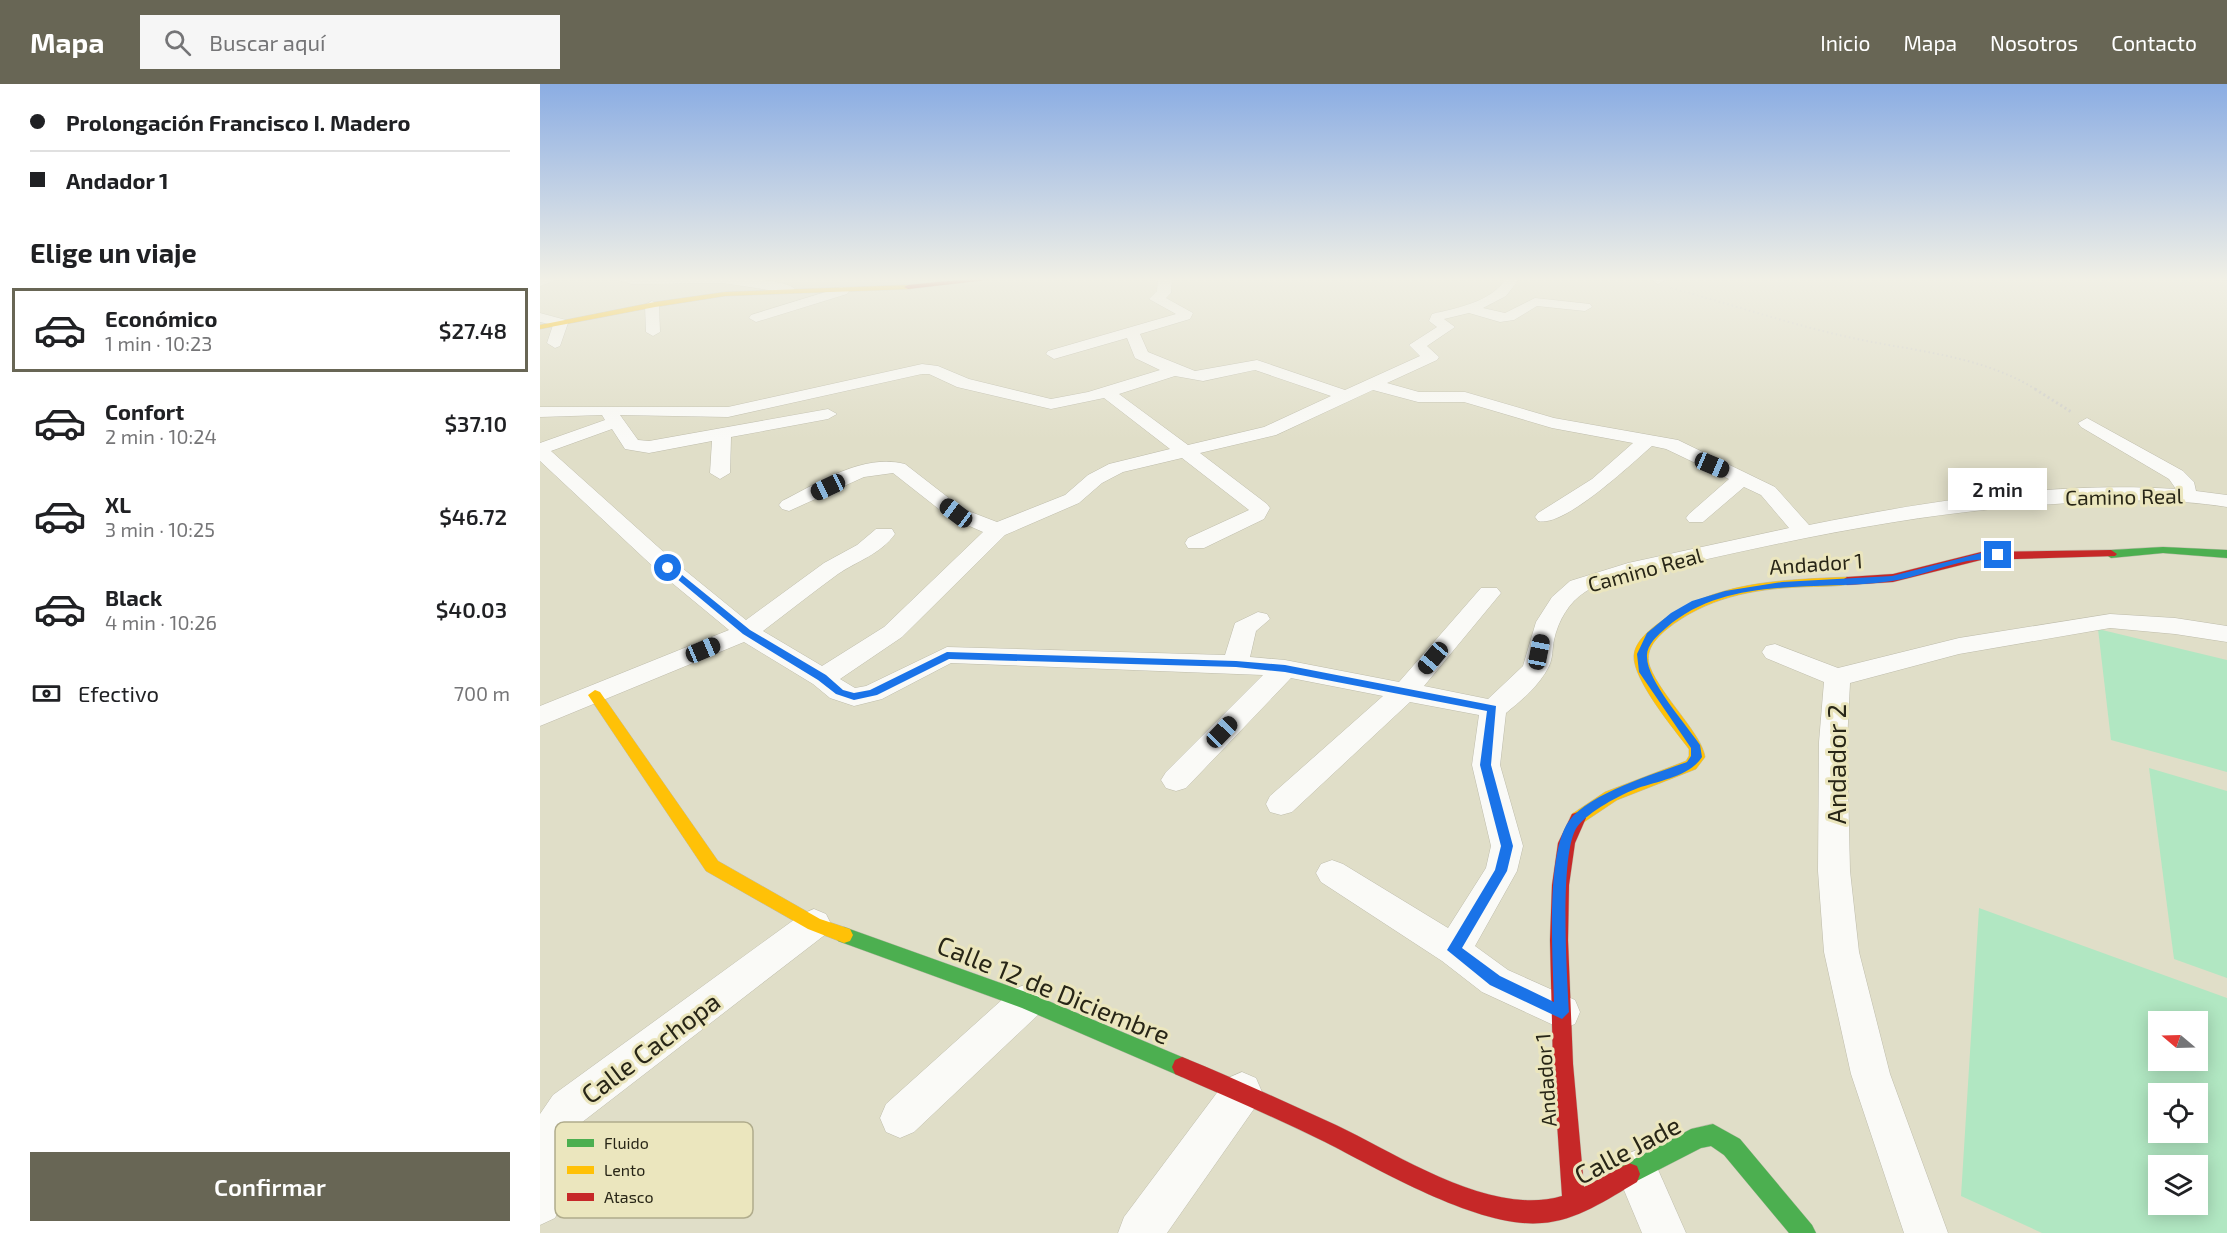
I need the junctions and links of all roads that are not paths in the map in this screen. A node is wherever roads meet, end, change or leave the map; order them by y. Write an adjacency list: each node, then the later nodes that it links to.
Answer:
1 (1132, 331): 9 (street)
2 (558, 332): 7 (street)
3 (1130, 332): 8 (street)
4 (1442, 332): 10 (street)
5 (1451, 332): 6 (street)
6 (1462, 335)
7 (555, 343)
8 (1054, 354)
9 (1177, 370): 11 (street); 12 (street)
10 (1371, 384): 12 (street); 18 (street)
11 (1106, 392): 15 (street); 20 (street)
12 (1345, 395): 20 (street)
13 (540, 412): 15 (street)
14 (828, 414): 17 (street)
15 (612, 416): 17 (street); 19 (street)
16 (2087, 423): 23 (street)
17 (722, 434): 21 (street)
18 (1649, 439): 22 (street); 26 (street)
19 (540, 450): 35 (street)
20 (1182, 451): 28 (street); 31 (street)
21 (720, 473)
22 (1742, 478): 27 (street); 29 (street)
23 (2187, 494): 24 (street, Camino Real); 29 (street, Camino Real)
24 (2222, 504)
25 (789, 505): 28 (street)
26 (1545, 516)
27 (1696, 518)
28 (997, 530): 40 (street)
29 (1802, 530): 44 (street, Camino Real)
30 (884, 534): 35 (street)
31 (1196, 543)
32 (2227, 554): 52 (street, Andador 1)
33 (1489, 593): 42 (street)
34 (1258, 620): 38 (street)
35 (746, 632): 40 (street); 43 (street)
36 (2227, 634): 41 (street, Andador 2)
37 (1775, 652): 41 (street)
38 (1236, 664): 39 (street); 40 (street)
39 (1285, 668): 42 (street); 46 (street)
40 (822, 678)
41 (1838, 678): 64 (street, Andador 2)
42 (1406, 690): 44 (street); 47 (street)
43 (595, 696): 45 (street); 49 (street, Calle 12 de Diciembre)
44 (1493, 709): 50 (street)
45 (540, 717)
46 (1176, 780)
47 (1281, 804)
48 (1332, 873): 50 (street)
49 (814, 924): 51 (street, Calle 12 de Diciembre); 55 (street, Calle Cachopa)
50 (1454, 950): 52 (street)
51 (1027, 1001): 53 (street, Calle 12 de Diciembre); 54 (street)
52 (1562, 1012): 59 (street, Andador 1)
53 (1242, 1092): 60 (street, Calle 12 de Diciembre); 61 (street)
54 (900, 1118)
55 (558, 1122)
56 (1636, 1170): 59 (street, Calle Jade); 62 (street); 63 (street, Calle Jade)
57 (555, 1175): 58 (street, Calle Cachopa)
58 (540, 1203)
59 (1574, 1204): 60 (street, Calle 12 de Diciembre)
60 (1505, 1221)
61 (1150, 1230)
62 (1664, 1233)
63 (1804, 1233)
64 (1926, 1233)

